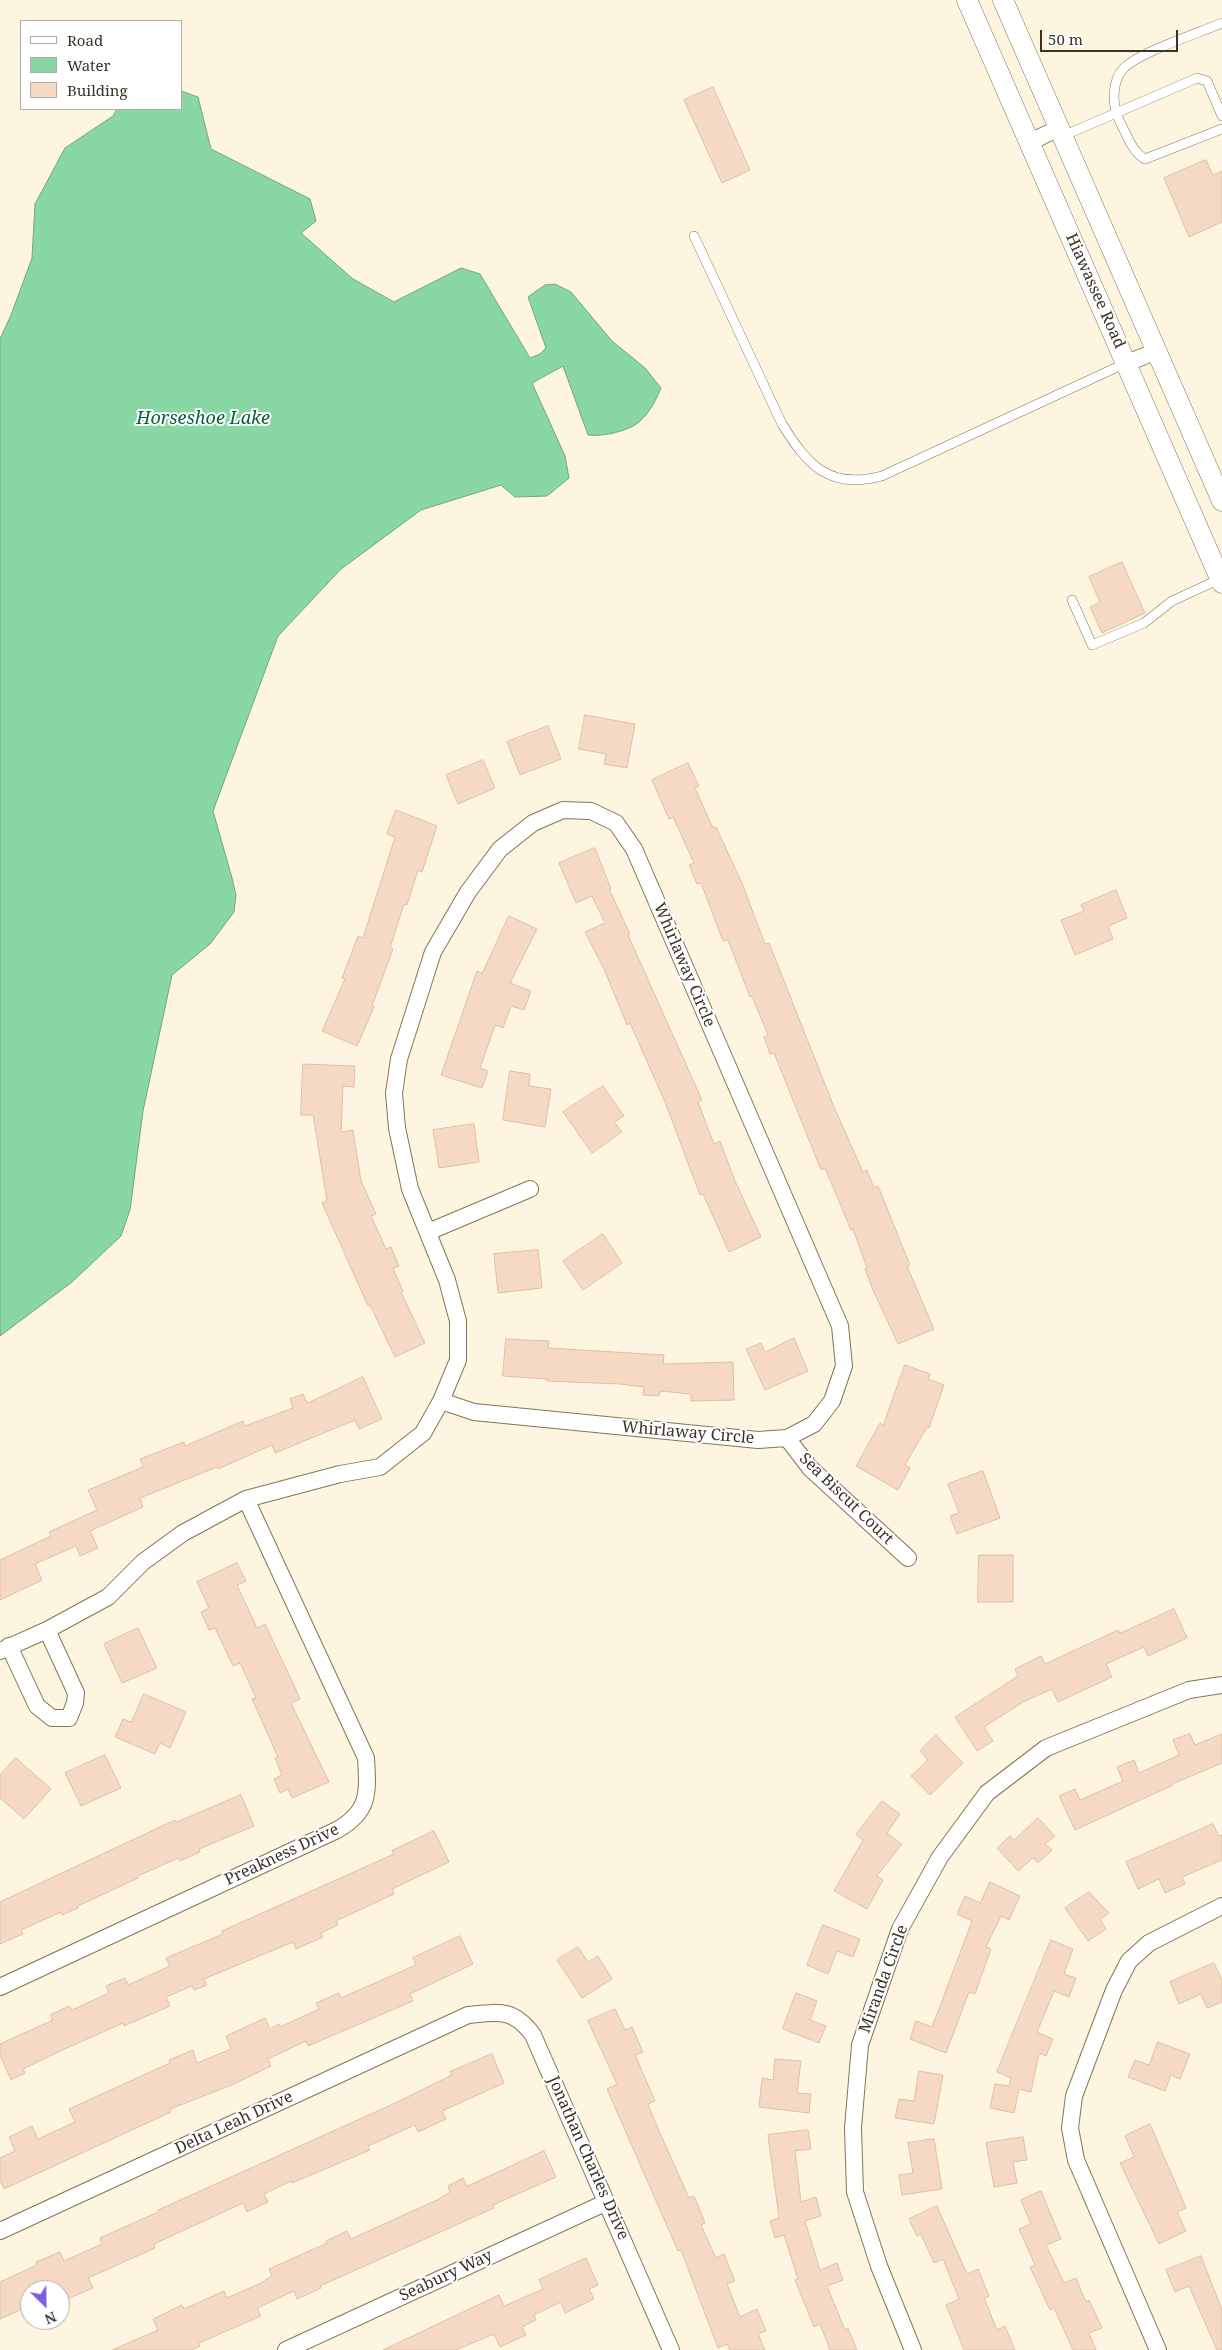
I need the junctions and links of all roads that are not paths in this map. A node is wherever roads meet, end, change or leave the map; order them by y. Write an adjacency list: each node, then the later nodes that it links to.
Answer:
1 (968, 0): 8 (street, Hiawassee Road)
2 (1003, 0): 7 (street, Hiawassee Road)
3 (1222, 23): 4 (lane)
4 (1115, 112): 5 (lane); 6 (lane); 7 (lane)
5 (1222, 116)
6 (1222, 129)
7 (1061, 132): 8 (street); 10 (street, Hiawassee Road)
8 (1030, 142): 11 (street, Hiawassee Road)
9 (694, 236): 11 (lane)
10 (1157, 351): 11 (street); 12 (street, Hiawassee Road)
11 (1126, 363): 13 (street, Hiawassee Road)
12 (1222, 501)
13 (1221, 581): 14 (lane)
14 (1072, 600)
15 (530, 1189): 16 (street)
16 (428, 1232): 17 (street, Whirlaway Circle); 18 (street, Whirlaway Circle)
17 (441, 1401): 18 (street, Whirlaway Circle); 19 (street)
18 (787, 1438): 20 (street, Sea Biscut Court)
19 (246, 1499): 21 (street); 25 (street, Preakness Drive)
20 (908, 1558)
21 (47, 1630): 22 (street); 22 (street)
22 (4, 1649)
23 (1222, 1685): 31 (street, Miranda Circle)
24 (1222, 1906): 32 (street)
25 (0, 1987)
26 (468, 2016): 27 (street, Jonathan Charles Drive); 28 (street, Delta Leah Drive)
27 (607, 2202): 29 (street, Seabury Way); 30 (street, Jonathan Charles Drive)
28 (0, 2231)
29 (286, 2350)
30 (671, 2350)
31 (913, 2350)
32 (1158, 2350)

